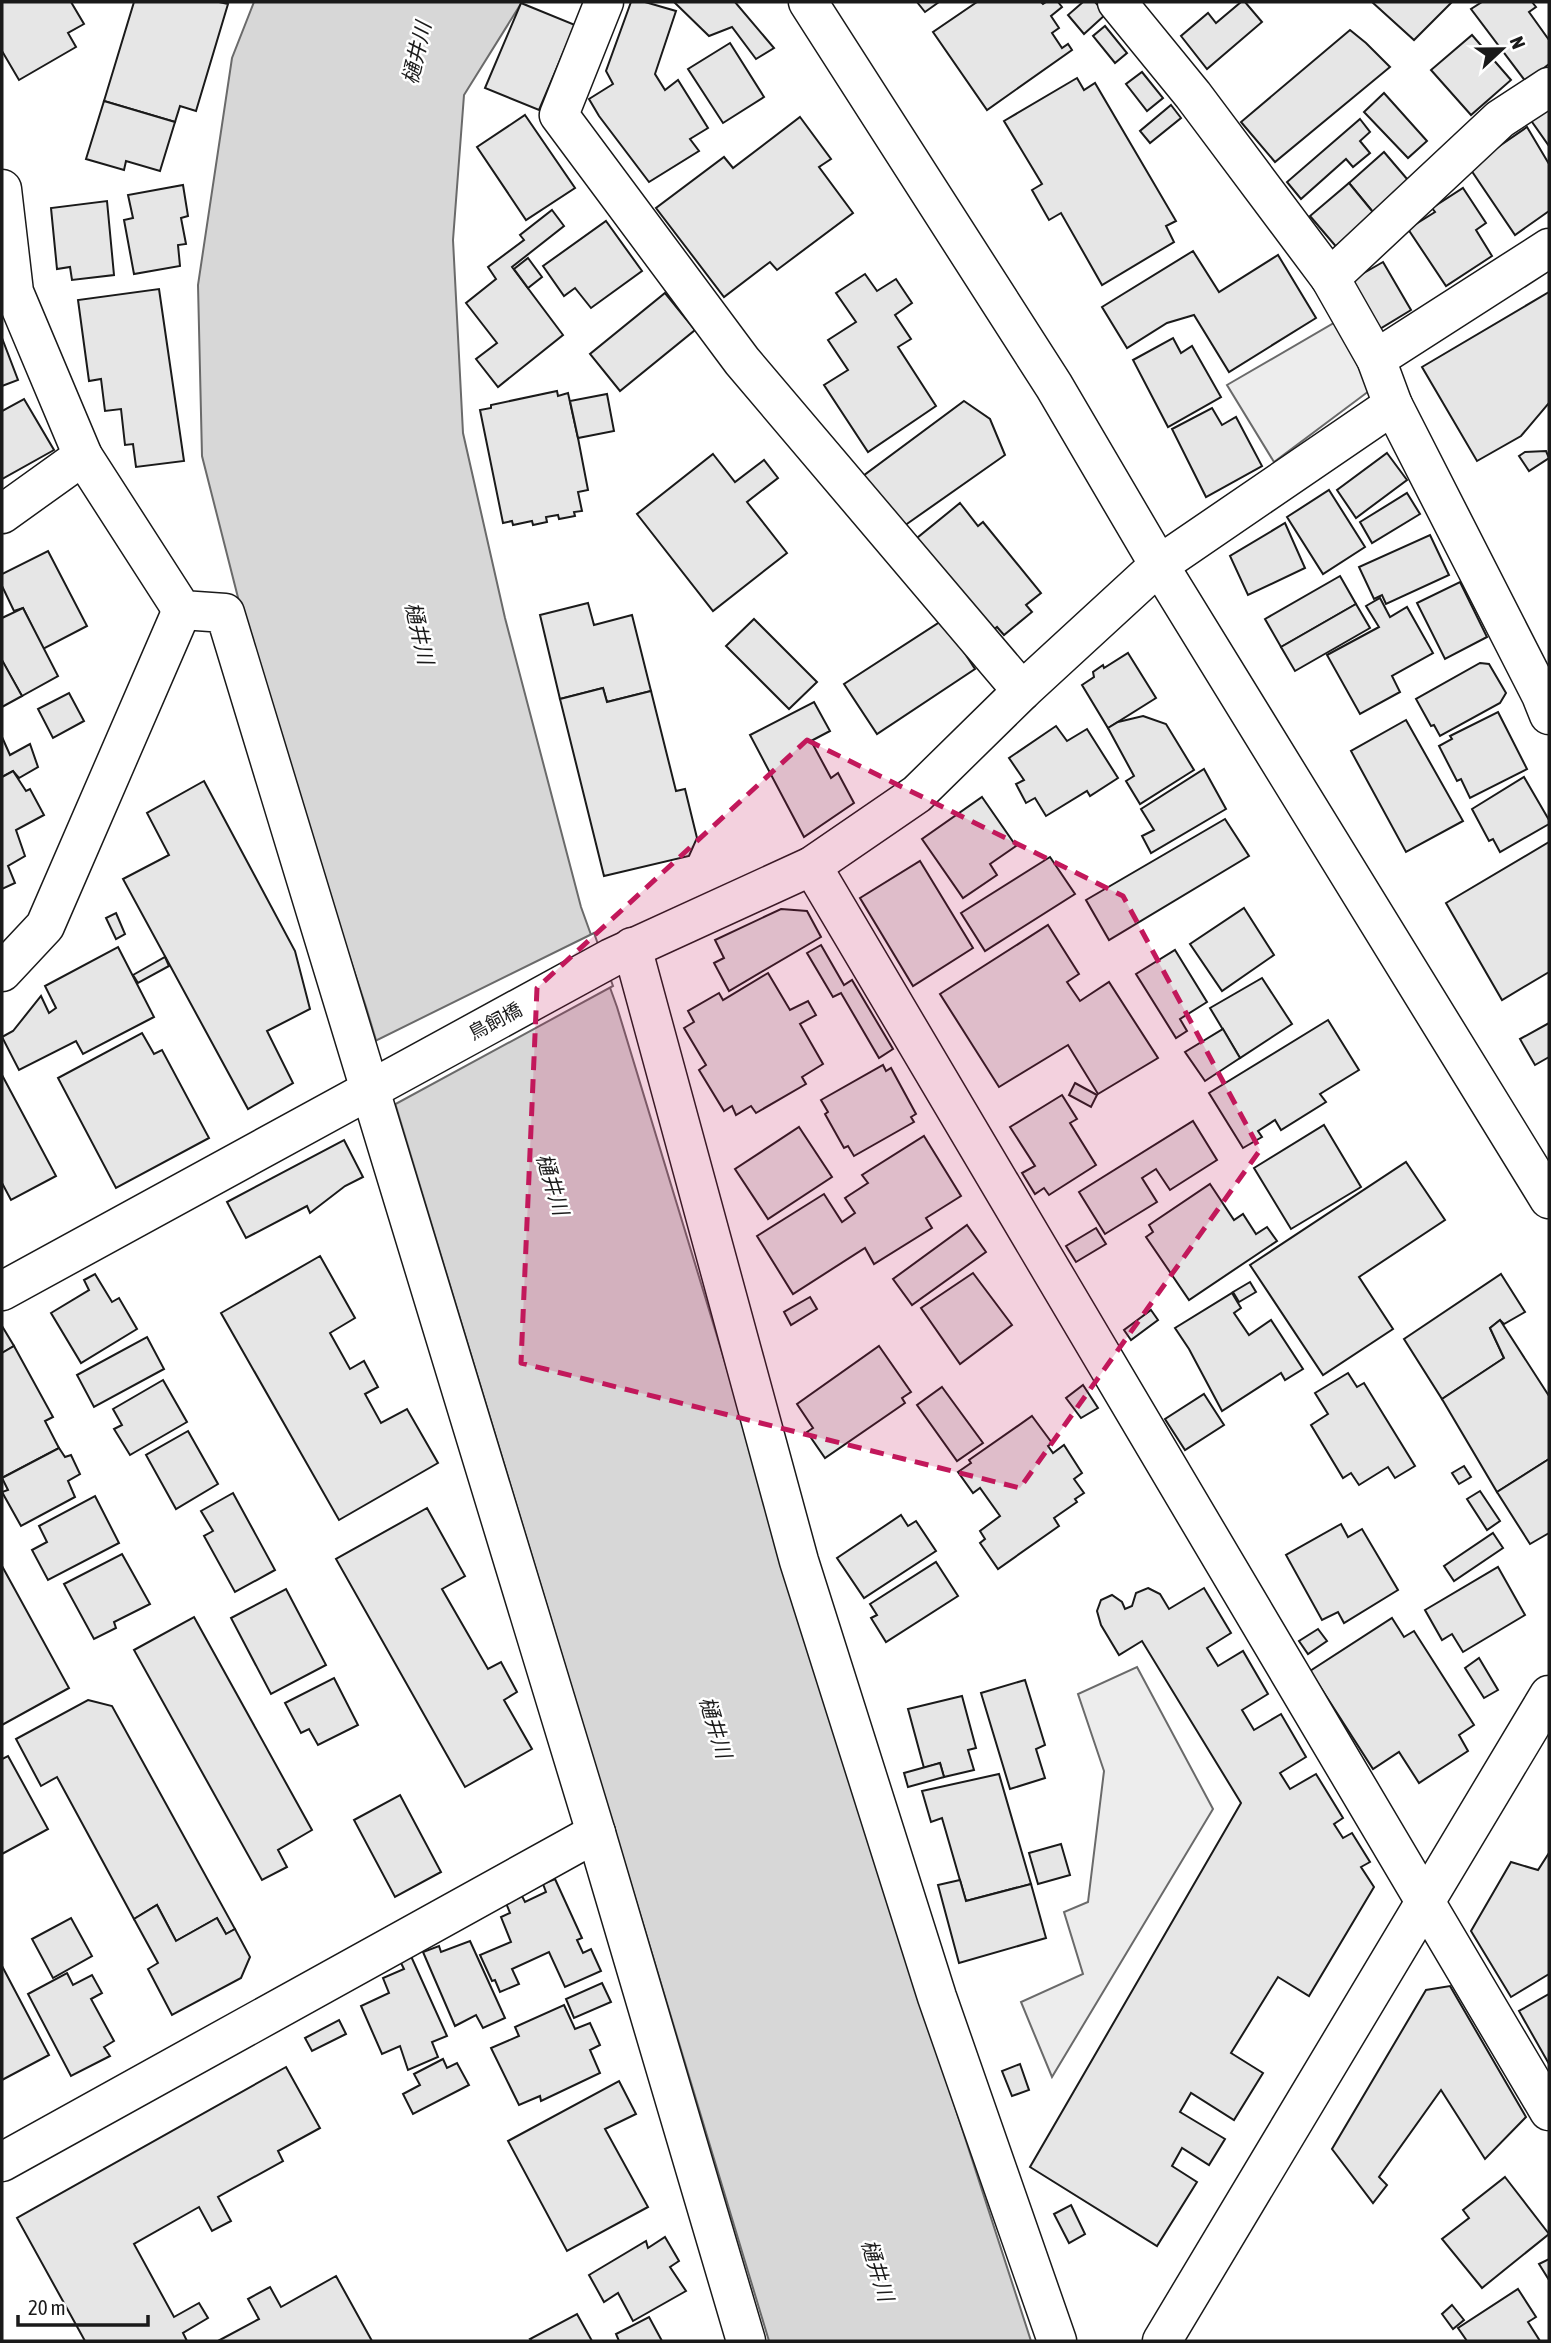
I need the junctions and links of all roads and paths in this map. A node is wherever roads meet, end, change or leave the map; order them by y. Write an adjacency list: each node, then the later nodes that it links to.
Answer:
1 (604, 2): 15 (street)
2 (808, 2): 13 (street)
3 (1117, 2): 7 (street)
4 (1549, 87): 7 (street)
5 (2, 189): 8 (street)
6 (1549, 248): 9 (street)
7 (1331, 278): 9 (street)
8 (8, 293): 11 (street)
9 (1376, 359): 10 (street)
10 (1393, 405): 13 (street, 鳥飼橋); 16 (street)
11 (83, 456): 12 (street); 14 (street)
12 (2, 514)
13 (1159, 565): 15 (street, 鳥飼橋); 21 (street)
14 (183, 610): 19 (street); 20 (street)
15 (1021, 691): 17 (street, 鳥飼橋)
16 (1547, 701)
17 (812, 866): 18 (street, 鳥飼橋); 25 (street)
18 (621, 953): 20 (street, 鳥飼橋); 29 (street)
19 (2, 972)
20 (374, 1086): 22 (street, 鳥飼橋); 24 (street)
21 (1549, 1199)
22 (2, 1291)
23 (1549, 1695): 25 (street)
24 (596, 1833): 27 (street); 28 (street)
25 (1426, 1903): 26 (street); 30 (street)
26 (1549, 2111)
27 (2, 2162)
28 (746, 2341)
29 (1056, 2341)
30 (1162, 2341)

